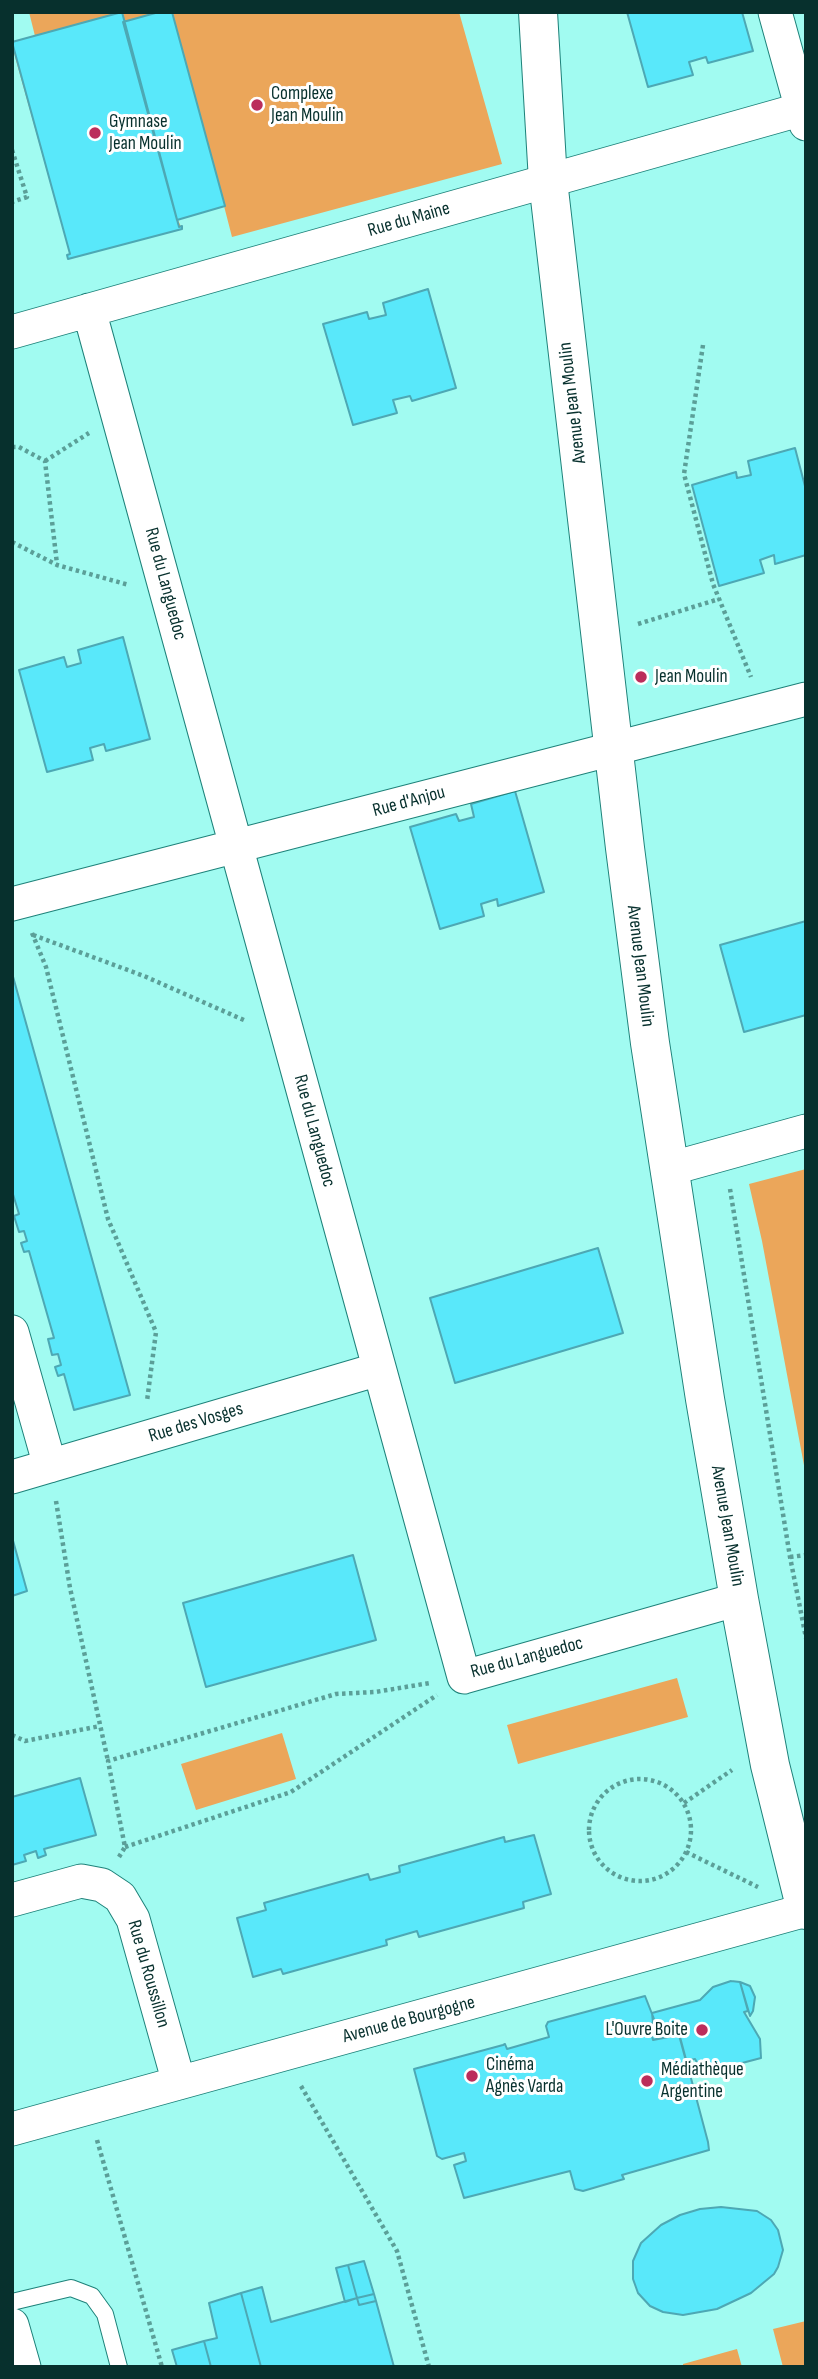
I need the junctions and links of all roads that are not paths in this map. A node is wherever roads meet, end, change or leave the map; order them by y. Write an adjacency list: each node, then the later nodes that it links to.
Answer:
1 (538, 12): 4 (street, Avenue Jean Moulin)
2 (775, 12): 3 (street)
3 (804, 114): 4 (street, Rue du Maine)
4 (548, 181): 5 (street, Rue du Maine); 8 (street, Avenue Jean Moulin)
5 (89, 310): 6 (street, Rue du Maine); 9 (street, Rue du Languedoc)
6 (12, 332)
7 (806, 699): 8 (street, Rue d'Anjou)
8 (614, 749): 9 (street, Rue d'Anjou); 12 (street, Avenue Jean Moulin)
9 (237, 847): 10 (street, Rue d'Anjou); 14 (street, Rue du Languedoc)
10 (16, 903)
11 (806, 1131): 12 (street)
12 (669, 1169): 17 (street, Avenue Jean Moulin)
13 (12, 1332): 15 (street)
14 (379, 1369): 15 (street, Rue des Vosges); 17 (street, Rue du Languedoc)
15 (50, 1466): 16 (street, Rue des Vosges)
16 (12, 1477)
17 (739, 1599): 19 (street, Avenue Jean Moulin)
18 (12, 1900): 20 (street, Rue du Roussillon)
19 (806, 1910): 20 (street, Avenue de Bourgogne)
20 (179, 2083): 21 (street, Avenue de Bourgogne)
21 (12, 2130)
22 (12, 2302): 25 (lane)
23 (12, 2325): 24 (street)
24 (24, 2367)
25 (119, 2367)

